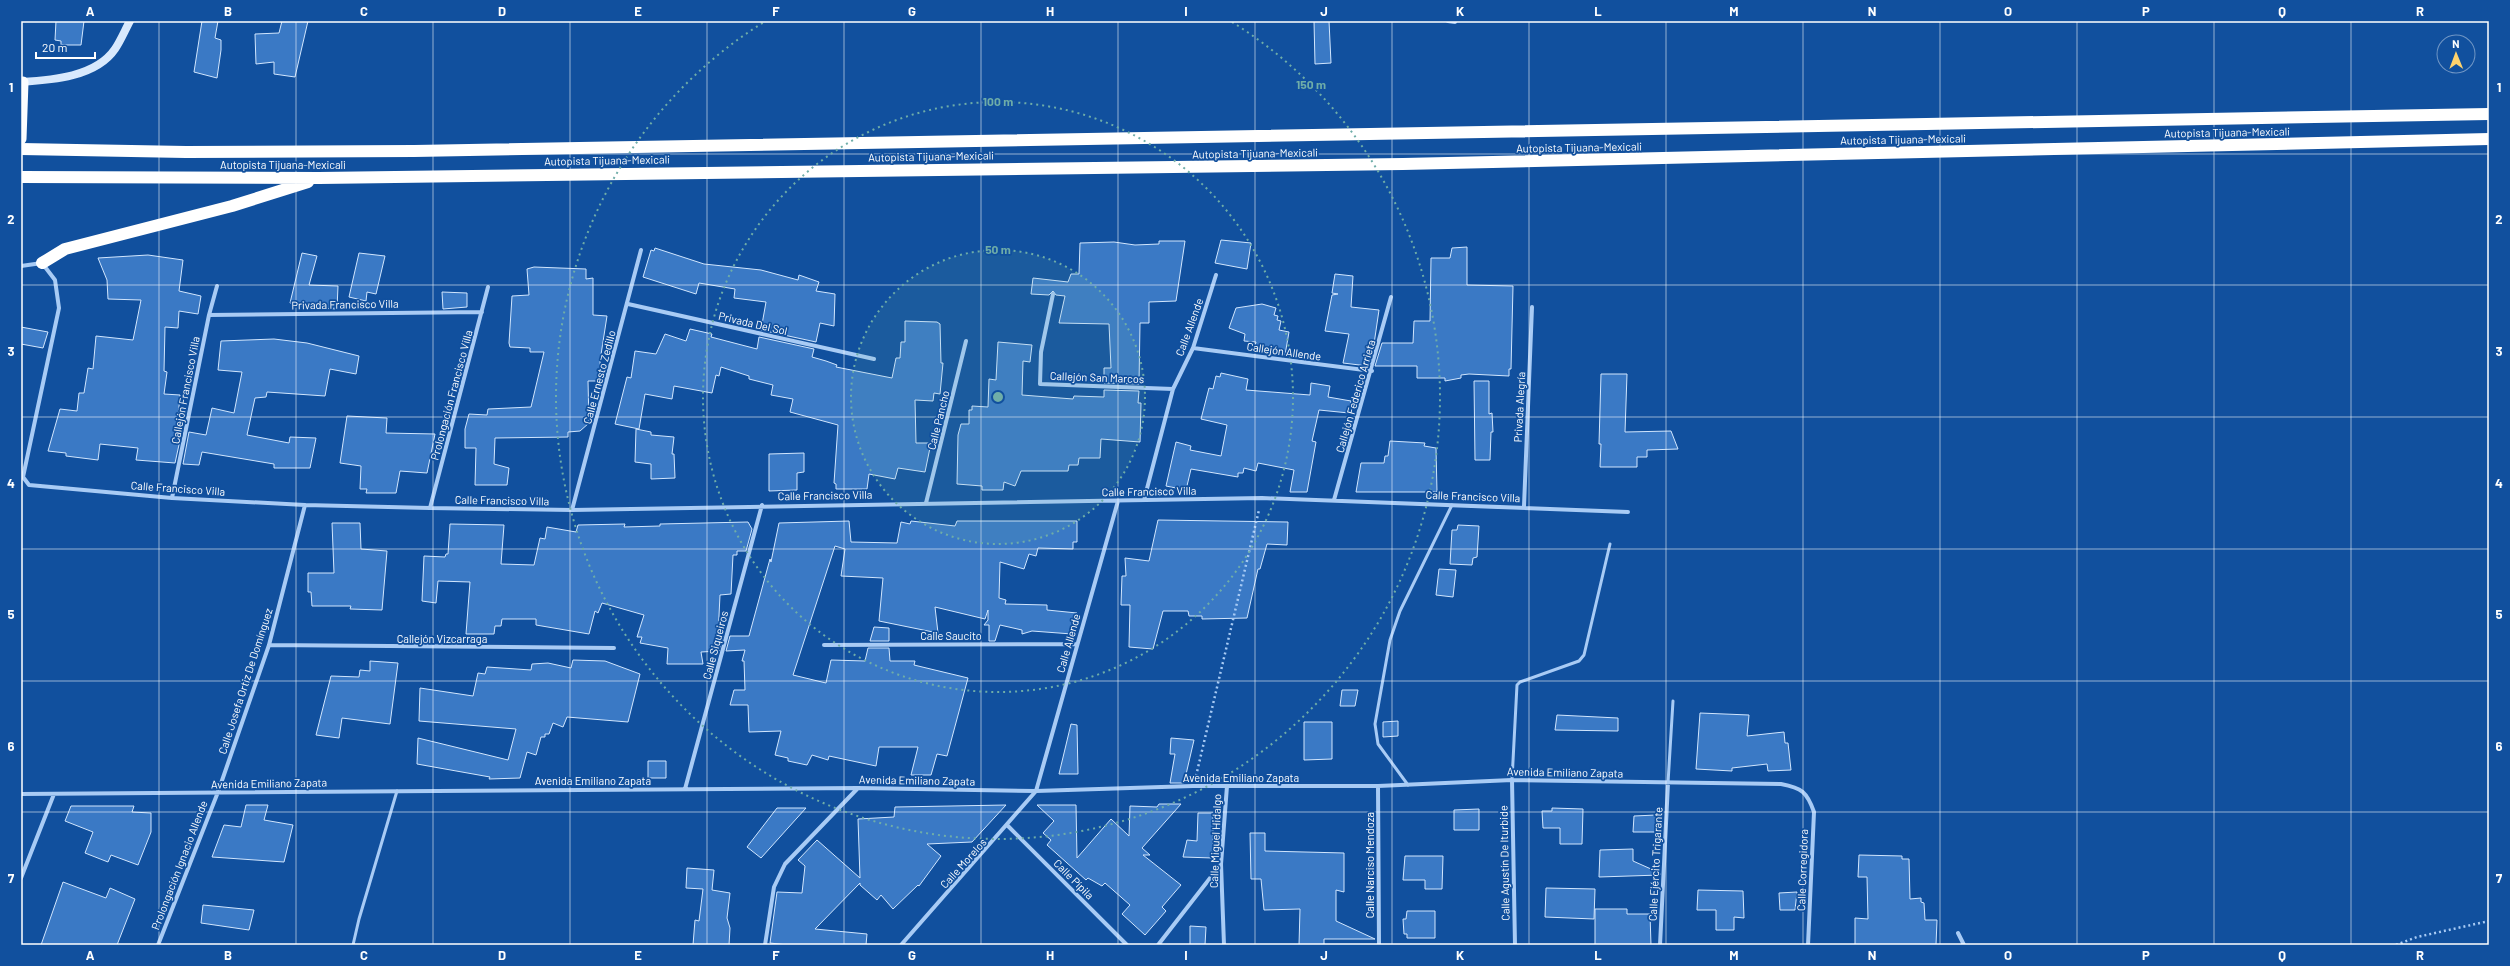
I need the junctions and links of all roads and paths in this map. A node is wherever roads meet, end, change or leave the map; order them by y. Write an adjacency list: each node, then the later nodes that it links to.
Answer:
1 (130, 21): 4 (main road)
2 (1448, 21): 3 (street)
3 (1455, 22)
4 (22, 82): 6 (highway)
5 (2489, 114): 8 (highway, Autopista Tijuana-Mexicali)
6 (21, 139)
7 (2489, 139): 10 (highway, Autopista Tijuana-Mexicali)
8 (21, 148)
9 (21, 177): 10 (highway, Autopista Tijuana-Mexicali)
10 (319, 178): 12 (highway)
11 (642, 250): 19 (street, Calle Ernesto Zedillo)
12 (42, 263): 13 (street); 28 (street, Calle Francisco Villa)
13 (21, 266)
14 (1216, 275): 24 (street, Calle Allende)
15 (217, 286): 22 (street, Callejón Francisco Villa)
16 (488, 287): 21 (street, Prolongación Francisco Villa)
17 (1053, 294): 27 (street, Callejón San Marcos)
18 (1391, 296): 26 (street, Callejón Federico Arrieta)
19 (628, 304): 25 (street, Privada Del Sol); 39 (street, Calle Ernesto Zedillo)
20 (1532, 308): 37 (street, Privada Alegría)
21 (482, 312): 22 (street, Privada Francisco Villa); 38 (street, Prolongación Francisco Villa)
22 (209, 315): 28 (street, Callejón Francisco Villa)
23 (966, 341): 33 (street, Calle Pancho)
24 (1193, 348): 26 (street, Callejón Allende); 27 (street, Calle Allende)
25 (874, 359)
26 (1372, 371): 31 (street, Callejón Federico Arrieta)
27 (1173, 389): 30 (street, Calle Allende)
28 (172, 498): 34 (street, Calle Francisco Villa)
29 (1262, 498): 30 (street, Calle Francisco Villa); 31 (street, Calle Francisco Villa); 50 (path)
30 (1144, 500): 32 (street, Calle Francisco Villa)
31 (1334, 500): 36 (street, Calle Francisco Villa)
32 (1118, 501): 33 (street, Calle Francisco Villa); 42 (street, Calle Allende)
33 (926, 503): 35 (street, Calle Francisco Villa)
34 (305, 505): 38 (street, Calle Francisco Villa); 43 (street, Calle Josefa Ortiz De Domínguez)
35 (762, 505): 39 (street, Calle Francisco Villa); 54 (street, Calle Siqueiros)
36 (1452, 505): 37 (street, Calle Francisco Villa); 49 (lane)
37 (1524, 506): 40 (street, Calle Francisco Villa)
38 (430, 508): 39 (street, Calle Francisco Villa)
39 (572, 510)
40 (1628, 512)
41 (1610, 544): 47 (lane)
42 (1077, 644): 44 (street, Calle Saucito); 56 (street, Calle Allende)
43 (269, 645): 45 (street, Callejón Vizcarraga); 57 (street, Calle Josefa Ortiz De Domínguez)
44 (824, 645)
45 (614, 648)
46 (1672, 701): 48 (lane)
47 (1512, 780): 48 (street, Avenida Emiliano Zapata); 49 (street, Avenida Emiliano Zapata); 74 (street, Calle Agustín De Iturbide)
48 (1668, 783): 60 (street, Avenida Emiliano Zapata); 75 (street, Calle Ejército Trigarante)
49 (1408, 784): 52 (street, Avenida Emiliano Zapata)
50 (1193, 786): 51 (street, Avenida Emiliano Zapata); 56 (street, Avenida Emiliano Zapata)
51 (1227, 786): 52 (street, Avenida Emiliano Zapata); 62 (street, Calle Miguel Hidalgo)
52 (1378, 786): 73 (street, Calle Narciso Mendoza)
53 (858, 788): 54 (street, Avenida Emiliano Zapata); 56 (street, Avenida Emiliano Zapata); 68 (street)
54 (685, 789): 55 (street, Avenida Emiliano Zapata)
55 (397, 790): 57 (street, Avenida Emiliano Zapata); 67 (lane)
56 (1036, 791): 61 (street, Calle Morelos)
57 (218, 792): 59 (street, Avenida Emiliano Zapata); 66 (street, Prolongación Ignacio Allende)
58 (21, 794): 59 (street, Avenida Emiliano Zapata)
59 (54, 794): 63 (street)
60 (1809, 796): 76 (street, Calle Corregidora)
61 (1008, 826): 69 (street, Calle Morelos); 70 (street, Calle Pípila)
62 (1221, 864): 71 (street); 72 (street, Calle Miguel Hidalgo)
63 (21, 878)
64 (2489, 921): 78 (path)
65 (1958, 933): 77 (street)
66 (158, 945)
67 (353, 945)
68 (765, 945)
69 (901, 945)
70 (1127, 945)
71 (1158, 945)
72 (1224, 945)
73 (1379, 945)
74 (1515, 945)
75 (1660, 945)
76 (1808, 945)
77 (1964, 945)
78 (2396, 945)

